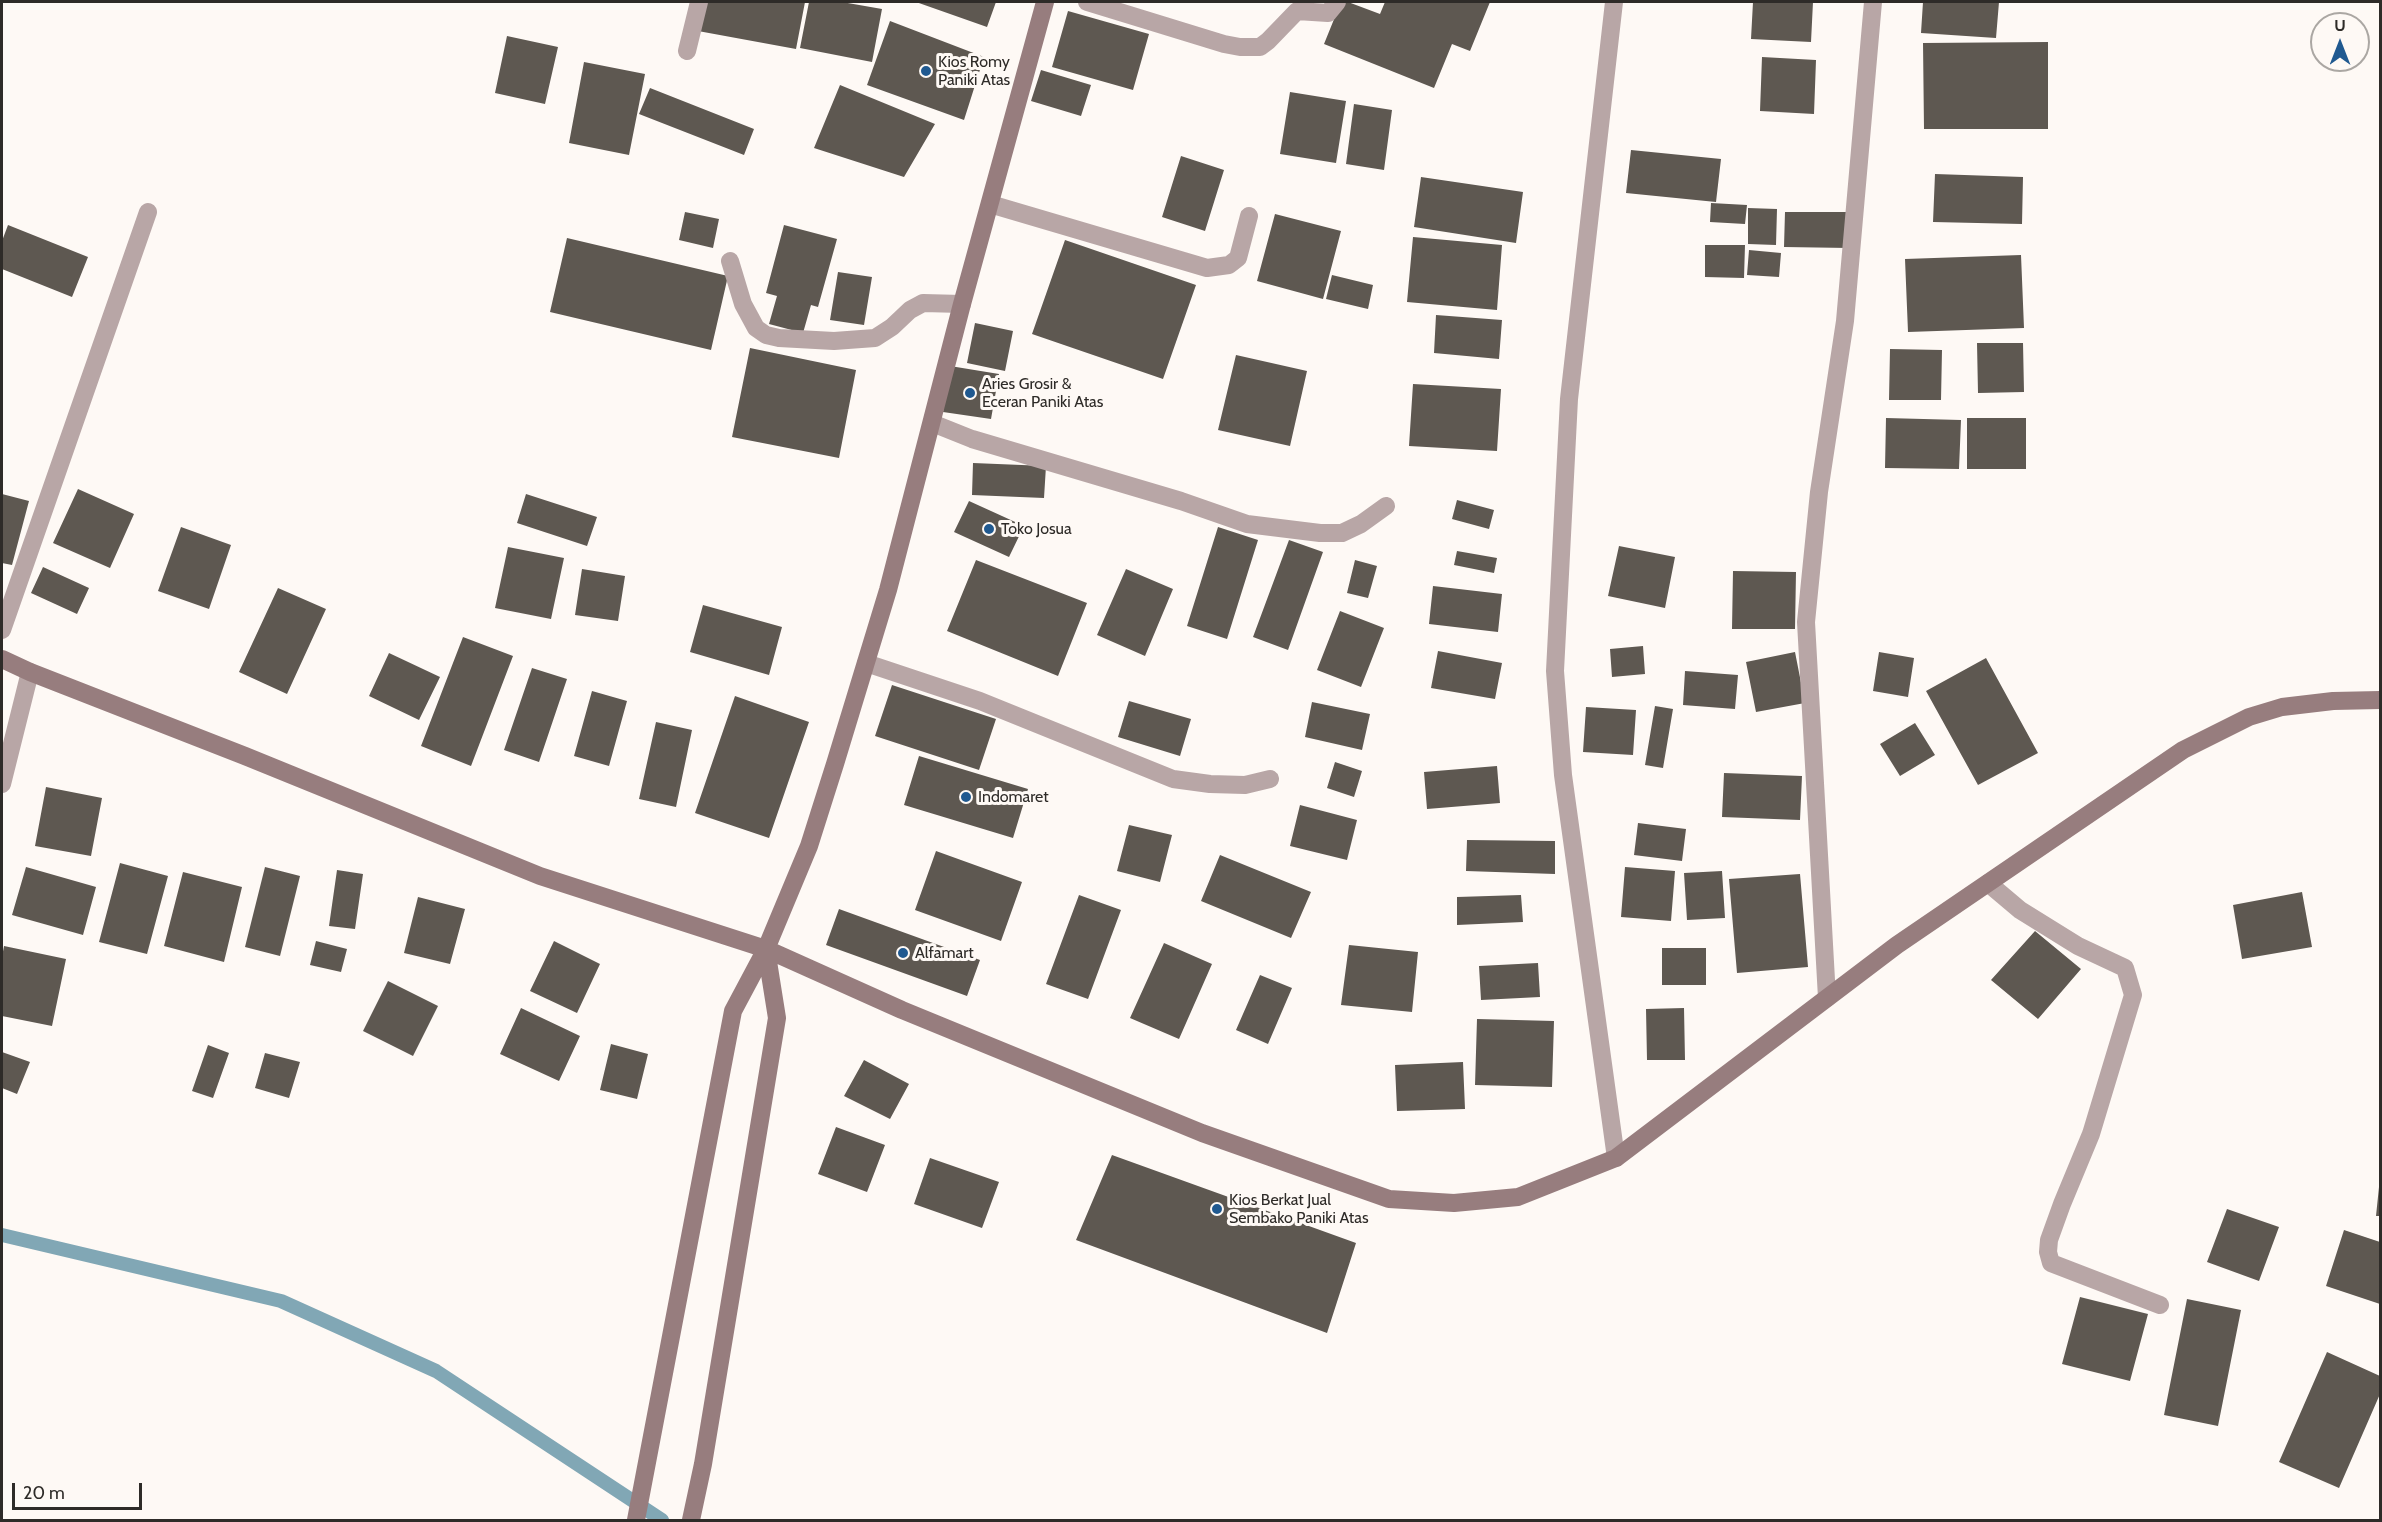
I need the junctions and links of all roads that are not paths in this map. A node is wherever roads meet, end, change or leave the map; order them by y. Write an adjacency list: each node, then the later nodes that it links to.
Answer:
1 (699, 2): 7 (street)
2 (1045, 2): 8 (street)
3 (1087, 2): 4 (street)
4 (1337, 2)
5 (1614, 2): 25 (street)
6 (1873, 2): 24 (street)
7 (687, 51)
8 (990, 204): 10 (street); 12 (street)
9 (148, 212): 15 (street)
10 (1249, 216)
11 (730, 261): 12 (street)
12 (962, 304): 13 (street)
13 (932, 423): 14 (street); 17 (street)
14 (1386, 506)
15 (2, 630)
16 (2, 659): 18 (street)
17 (866, 663): 20 (street); 23 (street)
18 (30, 672): 21 (street); 23 (street)
19 (2380, 700): 22 (street)
20 (1270, 778)
21 (2, 784)
22 (1988, 883): 24 (street); 26 (street)
23 (766, 949): 25 (street); 27 (street); 28 (street)
24 (1827, 998): 25 (street)
25 (1616, 1158)
26 (2160, 1305)
27 (636, 1521)
28 (691, 1521)

